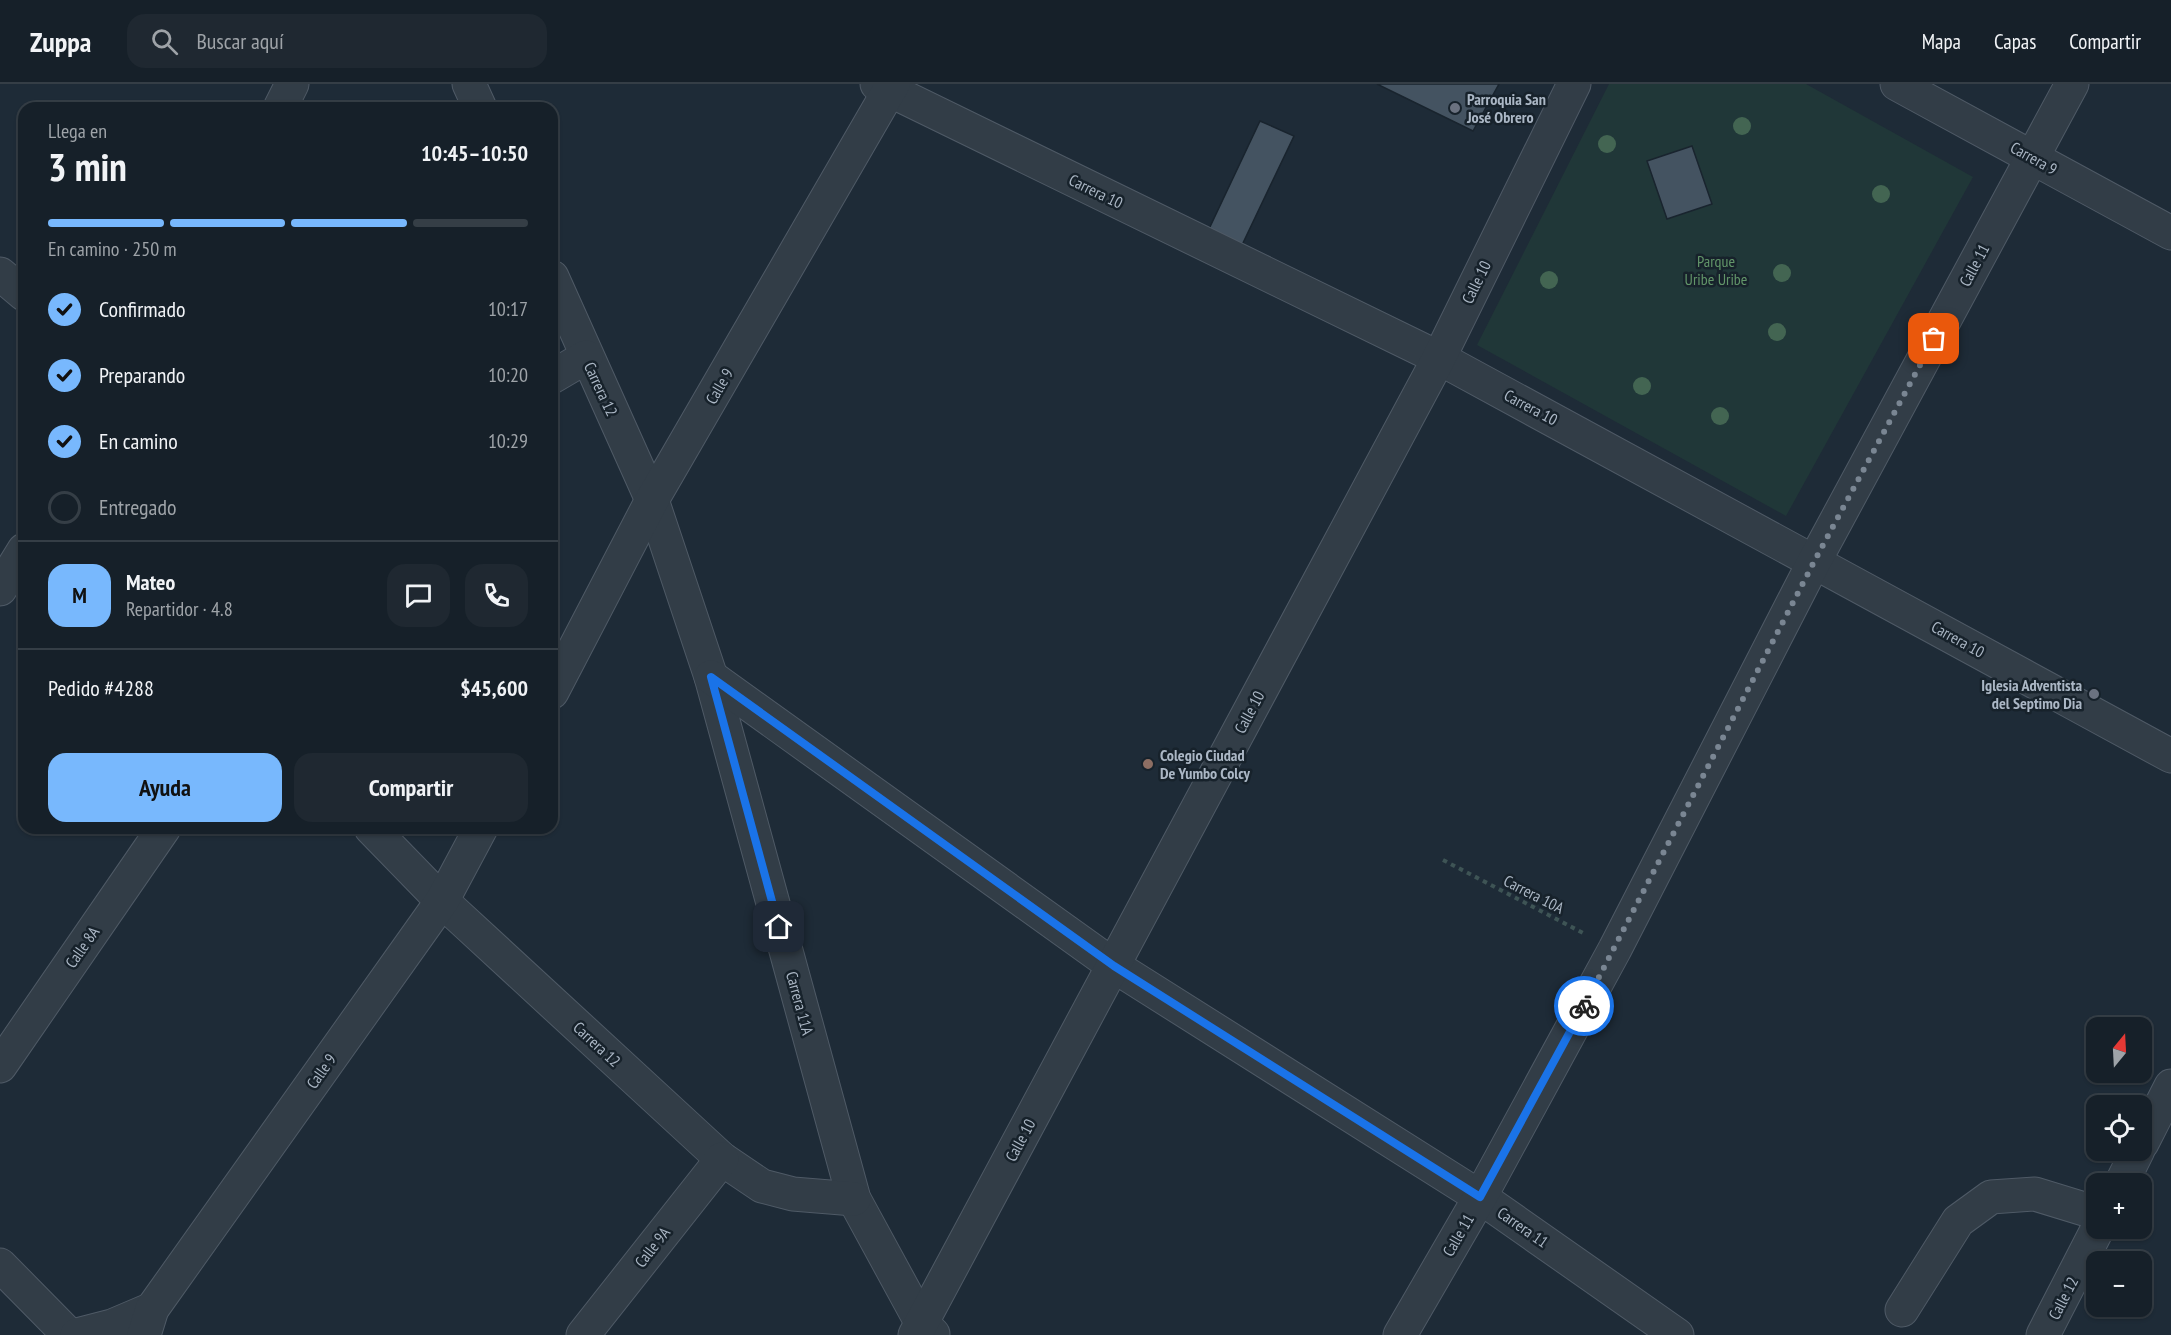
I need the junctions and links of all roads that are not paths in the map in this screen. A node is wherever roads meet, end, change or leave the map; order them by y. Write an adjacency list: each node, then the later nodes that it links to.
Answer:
1 (292, 84): 7 (street)
2 (469, 84): 8 (street)
3 (1574, 84): 15 (street, Calle 10)
4 (1897, 84): 9 (street, Carrera 9)
5 (2072, 84): 9 (street, Calle 11)
6 (887, 86): 15 (street, Carrera 10); 17 (street, Calle 9)
7 (283, 102)
8 (477, 102)
9 (2032, 157): 10 (street, Carrera 9); 19 (street, Calle 11)
10 (2171, 233)
11 (0, 274): 12 (street)
12 (18, 289)
13 (558, 291): 14 (street, Carrera 12)
14 (586, 357): 16 (street); 17 (street, Carrera 12)
15 (1439, 358): 19 (street, Carrera 10); 28 (street, Calle 10)
16 (558, 373)
17 (652, 500): 21 (street, Carrera 11A); 22 (street, Calle 9)
18 (18, 560): 20 (street)
19 (1815, 560): 23 (street, Carrera 10); 33 (street, Calle 11)
20 (0, 589)
21 (711, 677): 28 (street, Carrera 11); 34 (street, Carrera 11A)
22 (558, 680)
23 (2171, 756)
24 (160, 834): 29 (street, Calle 8A)
25 (377, 834): 27 (street, Carrera 12)
26 (478, 834): 27 (street, Calle 9)
27 (442, 901): 32 (street, Carrera 12); 39 (street, Calle 9)
28 (1114, 966): 33 (street, Carrera 11); 40 (street, Calle 10)
29 (0, 1066)
30 (2171, 1086): 31 (street)
31 (2152, 1123)
32 (722, 1159): 34 (street, Carrera 12); 43 (street, Calle 9A)
33 (1480, 1197): 44 (street, Calle 11); 45 (street, Carrera 11)
34 (854, 1199): 40 (street, Carrera 11A)
35 (2086, 1210): 38 (street)
36 (2092, 1239): 46 (street, Calle 12)
37 (0, 1265): 41 (street)
38 (1902, 1310)
39 (148, 1322): 42 (street, Calle 9)
40 (923, 1331)
41 (69, 1335)
42 (77, 1335)
43 (583, 1335)
44 (1400, 1335)
45 (1677, 1335)
46 (2043, 1335)

